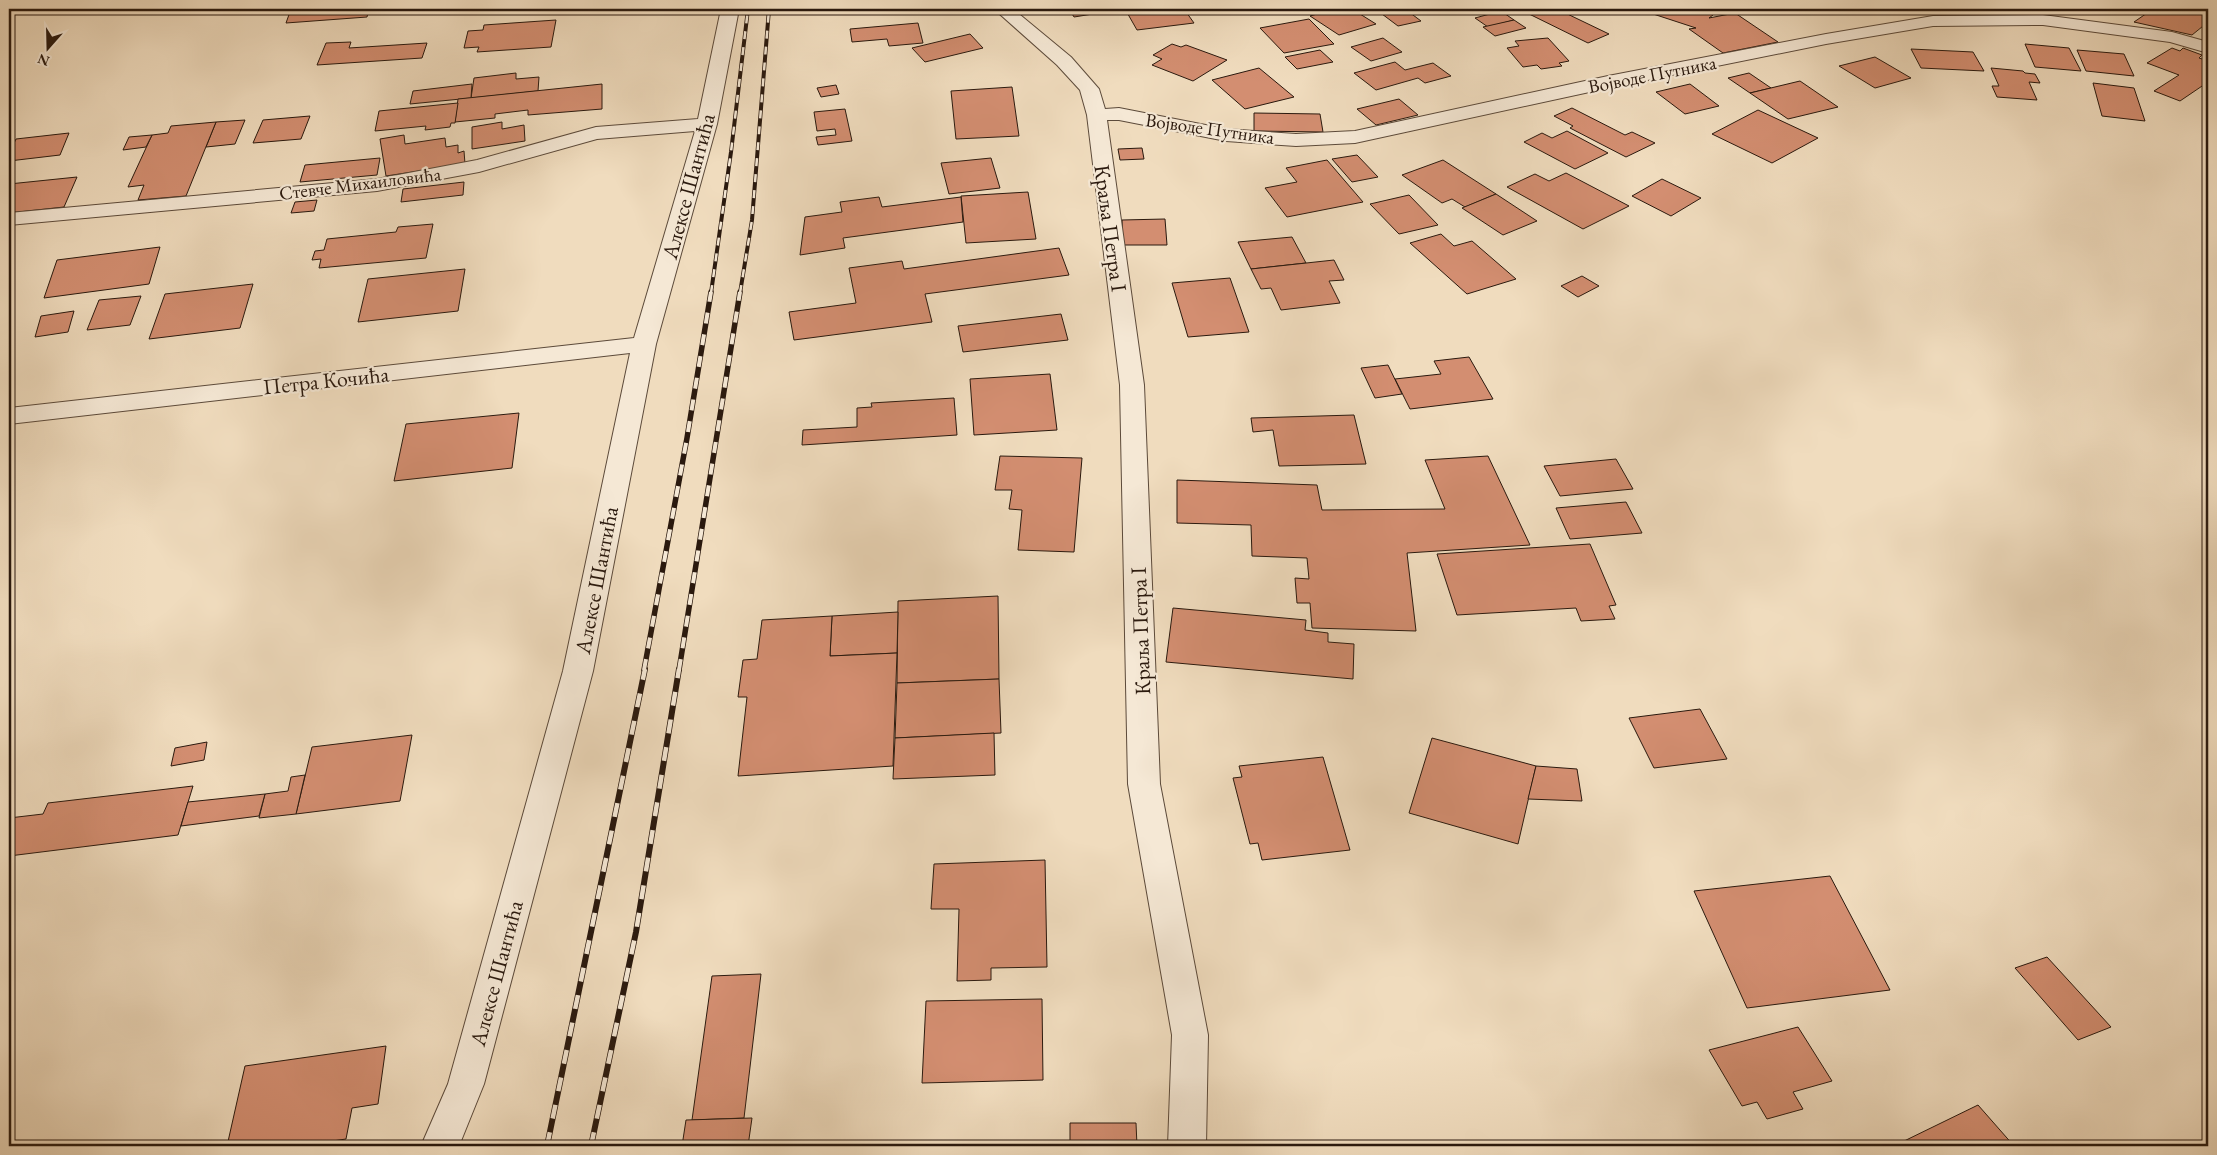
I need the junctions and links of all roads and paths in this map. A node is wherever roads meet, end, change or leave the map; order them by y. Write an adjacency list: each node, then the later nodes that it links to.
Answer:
1 (730, 9): 6 (street, Алексе Шантића)
2 (1003, 9): 5 (street, Краља Петра I)
3 (1930, 15): 4 (street, Војводе Путника); 5 (street, Војводе Путника)
4 (2208, 48)
5 (1097, 115): 11 (street, Краља Петра I)
6 (707, 124): 7 (street, Стевче Михаиловића); 8 (street, Алексе Шантића)
7 (9, 219)
8 (644, 344): 9 (street, Петра Кочића); 10 (street, Алексе Шантића)
9 (9, 416)
10 (440, 1146)
11 (1187, 1146)

